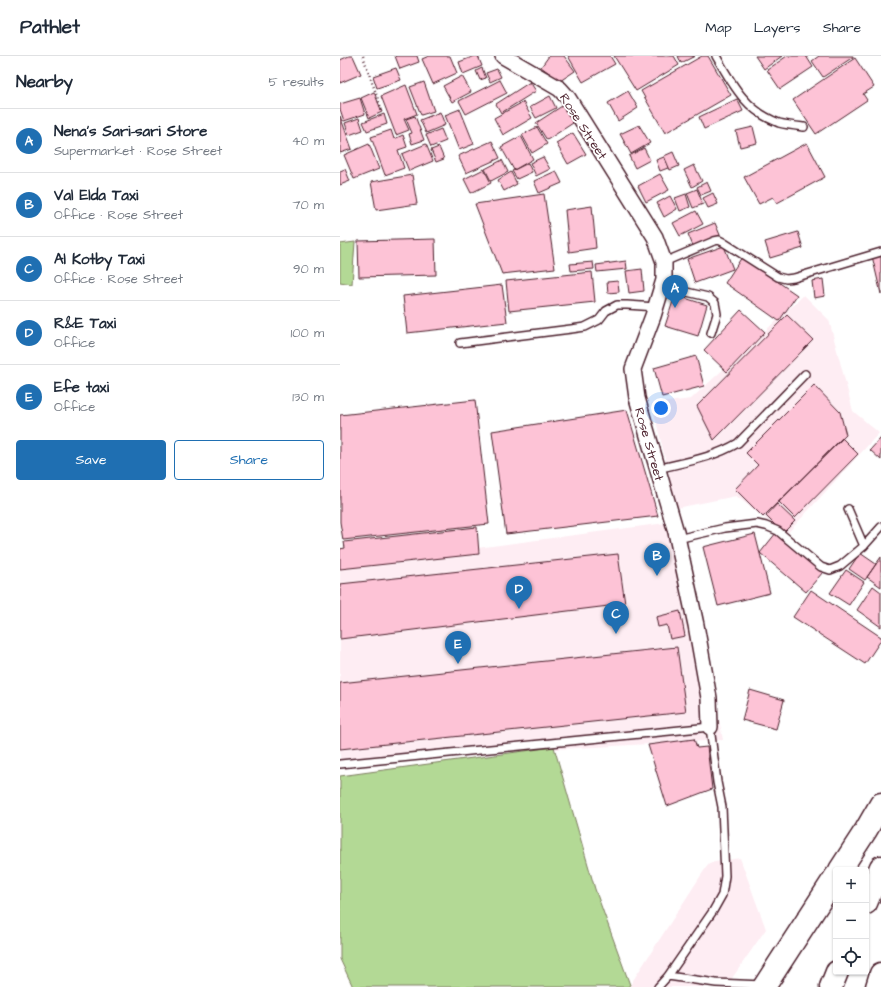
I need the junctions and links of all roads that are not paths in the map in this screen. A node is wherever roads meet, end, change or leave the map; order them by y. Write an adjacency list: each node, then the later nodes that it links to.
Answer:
1 (503, 56): 5 (street, Rose Street)
2 (716, 56): 3 (lane)
3 (804, 127)
4 (881, 252): 5 (lane)
5 (664, 262): 6 (street, Rose Street)
6 (662, 289): 7 (street, Rose Street); 8 (lane)
7 (656, 307): 9 (lane); 11 (street, Rose Street)
8 (711, 333)
9 (460, 344)
10 (805, 374): 11 (lane)
11 (657, 469): 14 (street, Rose Street)
12 (848, 509): 15 (lane)
13 (881, 527): 15 (lane)
14 (677, 539): 15 (lane); 16 (street, Rose Street)
15 (864, 546)
16 (710, 727): 17 (lane); 25 (lane)
17 (340, 764)
18 (881, 804): 19 (highway)
19 (842, 867)
20 (881, 867): 22 (highway)
21 (833, 881): 27 (highway)
22 (869, 896)
23 (881, 974): 30 (highway)
24 (836, 975): 29 (highway)
25 (668, 976): 26 (lane); 28 (lane)
26 (715, 985): 27 (lane)
27 (764, 986)
28 (658, 987)
29 (831, 987)
30 (876, 987)

